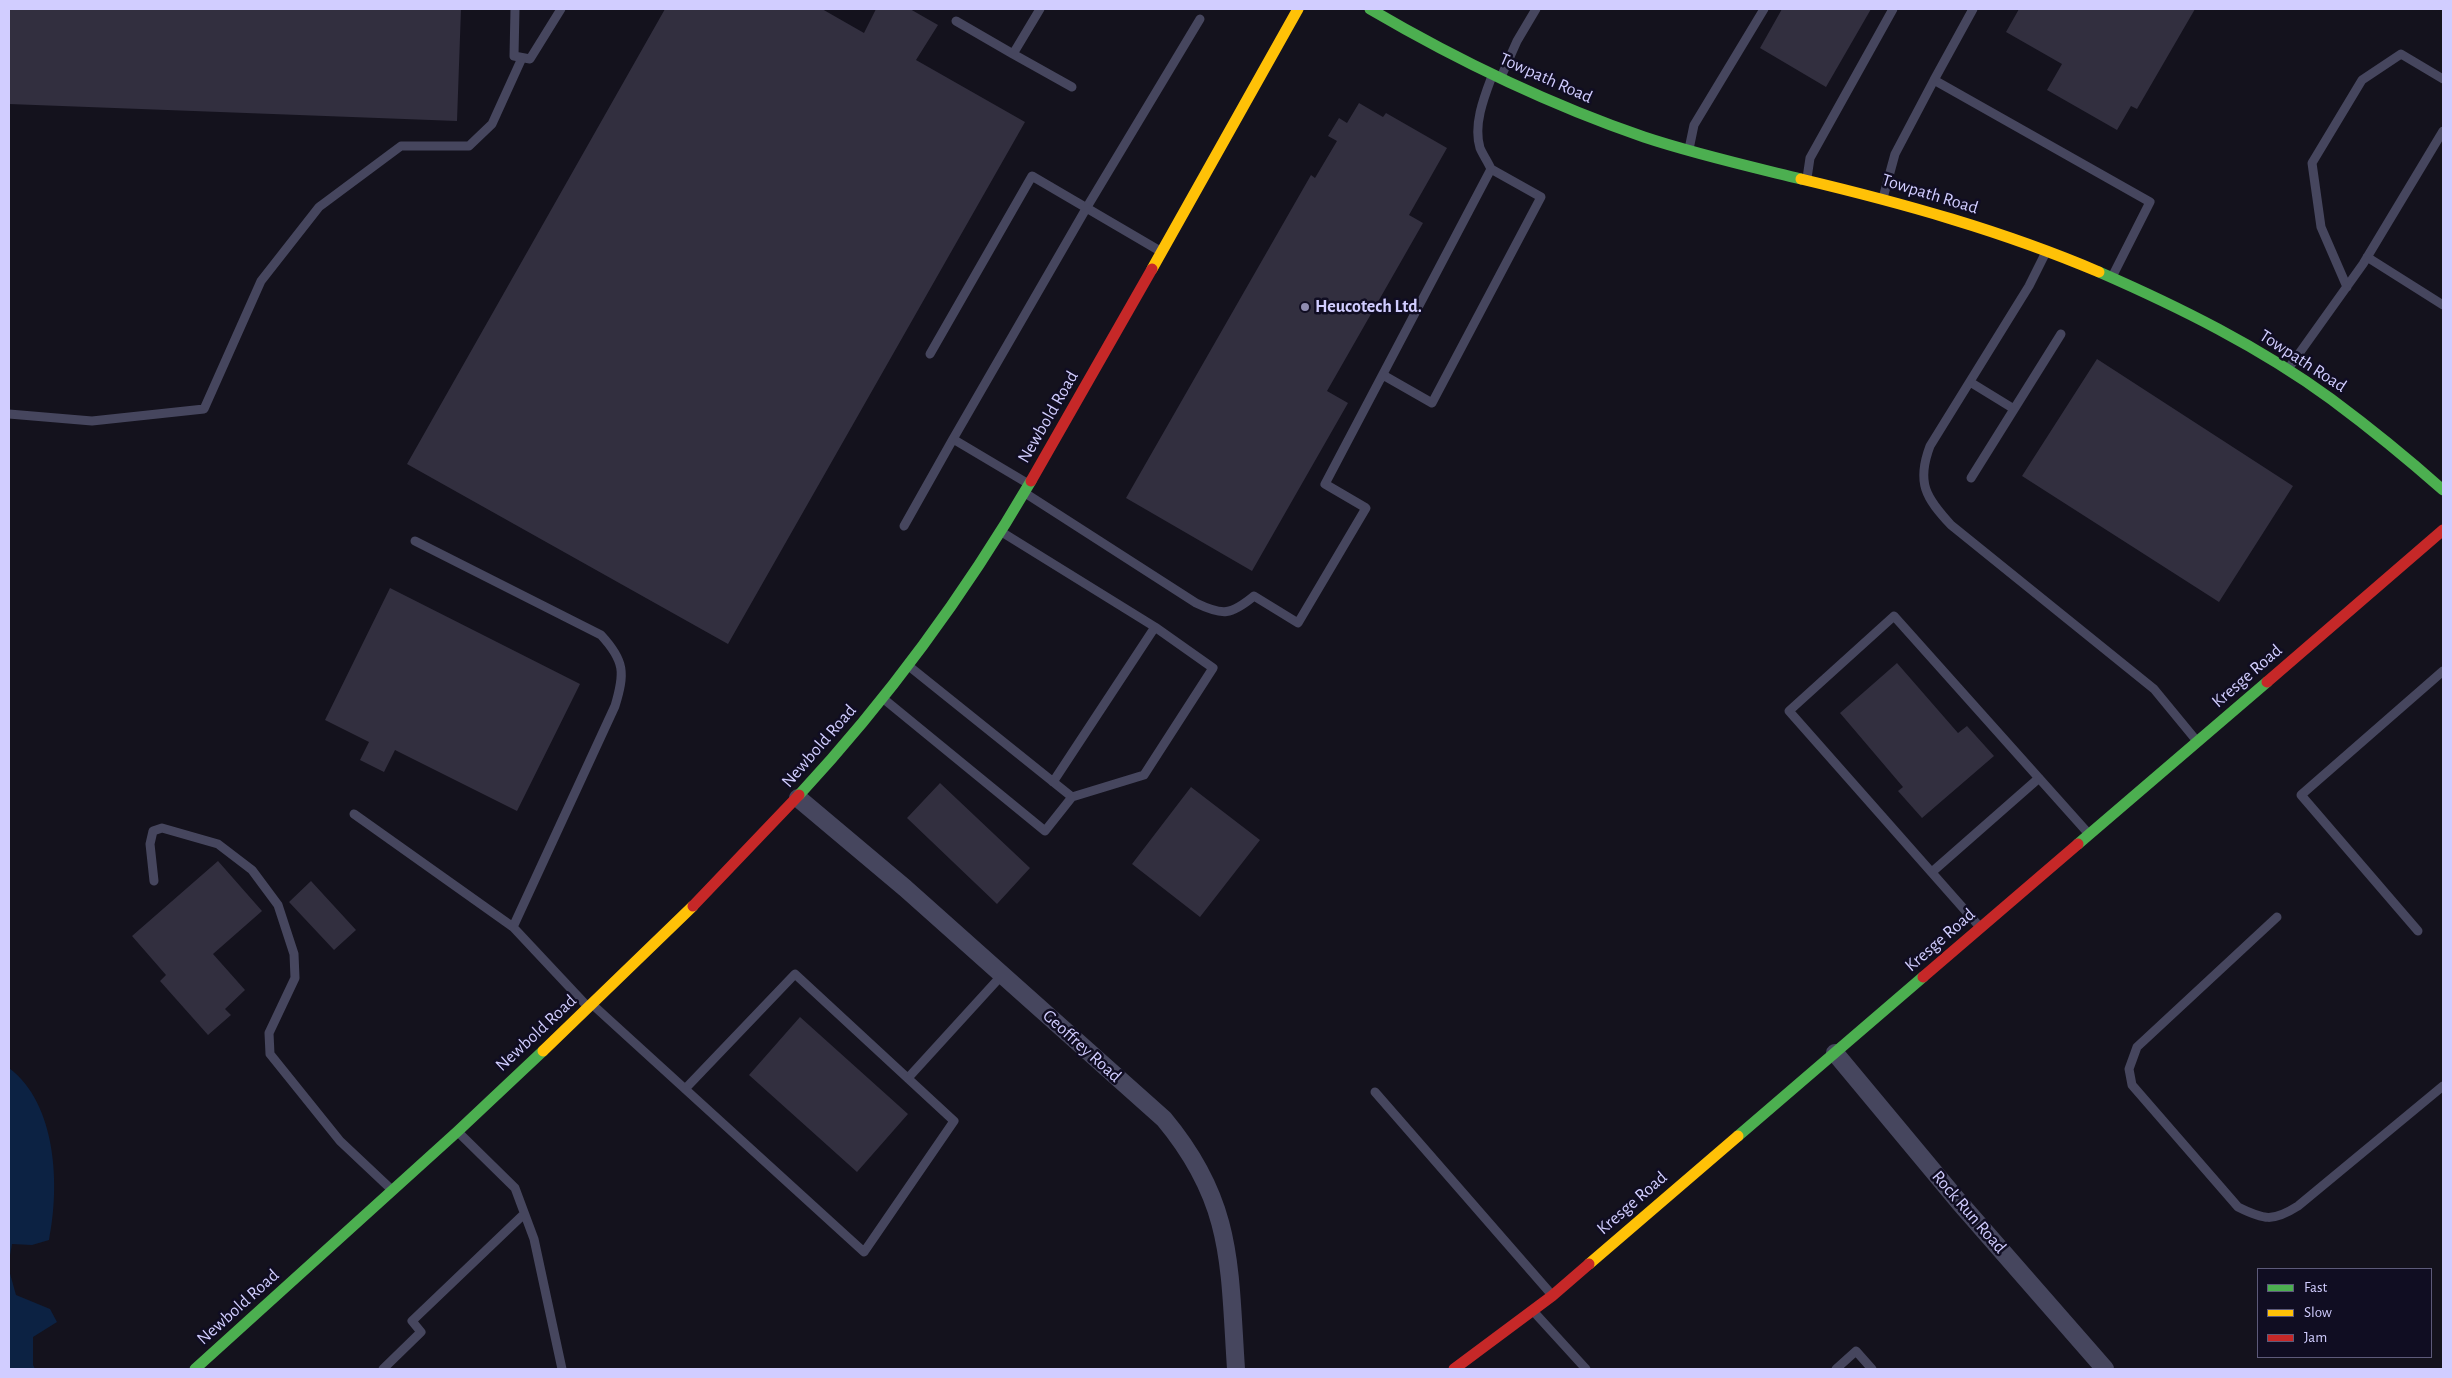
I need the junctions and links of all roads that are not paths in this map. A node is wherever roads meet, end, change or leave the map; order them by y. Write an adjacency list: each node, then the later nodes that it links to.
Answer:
1 (515, 9): 13 (lane)
2 (561, 9): 13 (lane)
3 (1040, 9): 12 (lane)
4 (1298, 9): 25 (street, Newbold Road)
5 (1370, 9): 14 (street, Towpath Road)
6 (1536, 9): 14 (lane)
7 (1764, 9): 19 (lane)
8 (1893, 9): 21 (lane)
9 (1974, 9): 16 (lane)
10 (1200, 18): 23 (lane)
11 (956, 21): 12 (lane)
12 (1013, 54): 17 (lane)
13 (522, 58): 36 (lane)
14 (1497, 75): 19 (street, Towpath Road); 20 (lane)
15 (2443, 79): 28 (lane)
16 (1934, 80): 22 (lane); 27 (lane)
17 (1072, 87)
18 (2443, 131): 26 (lane)
19 (1689, 150): 21 (street, Towpath Road)
20 (1491, 169): 33 (lane); 33 (lane)
21 (1807, 178): 22 (street, Towpath Road)
22 (1883, 198): 24 (street, Towpath Road)
23 (1087, 207): 25 (lane); 31 (lane); 37 (lane)
24 (2046, 250): 27 (street, Towpath Road); 34 (lane)
25 (1161, 252): 39 (street, Newbold Road)
26 (2367, 257): 28 (lane); 29 (lane)
27 (2112, 277): 32 (street, Towpath Road)
28 (2347, 287): 32 (lane)
29 (2443, 305)
30 (2061, 334): 35 (lane)
31 (930, 354)
32 (2287, 371): 40 (street, Towpath Road)
33 (1383, 375): 39 (lane)
34 (1970, 382): 35 (lane); 49 (lane)
35 (2014, 409): 38 (lane)
36 (9, 414)
37 (952, 439): 39 (lane); 41 (lane)
38 (1971, 478)
39 (1027, 488): 43 (street, Newbold Road)
40 (2443, 490)
41 (904, 526)
42 (2443, 530): 49 (street, Kresge Road)
43 (1000, 531): 45 (lane); 46 (street, Newbold Road)
44 (415, 542): 59 (lane)
45 (1155, 627): 51 (lane); 52 (lane)
46 (908, 666): 48 (street, Newbold Road); 51 (lane)
47 (2443, 671): 61 (lane)
48 (883, 698): 52 (lane); 53 (street, Newbold Road)
49 (2197, 742): 55 (street, Kresge Road)
50 (2039, 778): 55 (lane); 56 (lane); 56 (lane)
51 (1053, 782): 52 (lane)
52 (1072, 797)
53 (798, 798): 62 (street, Geoffrey Road); 63 (street, Newbold Road)
54 (354, 814): 59 (lane)
55 (2090, 835): 60 (street, Kresge Road)
56 (1932, 872): 60 (lane)
57 (154, 881): 70 (lane)
58 (2277, 917): 66 (lane)
59 (513, 927): 63 (lane)
60 (1981, 928): 64 (street, Kresge Road)
61 (2418, 931)
62 (1002, 975): 65 (lane); 77 (street, Geoffrey Road)
63 (590, 1006): 67 (lane); 69 (street, Newbold Road)
64 (1835, 1053): 72 (street, Kresge Road); 82 (street, Rock Run Road)
65 (908, 1078): 67 (lane); 67 (lane)
66 (2443, 1086)
67 (685, 1089)
68 (1375, 1092): 72 (lane)
69 (458, 1131): 70 (street, Newbold Road); 71 (lane)
70 (392, 1190): 74 (street, Newbold Road)
71 (524, 1214): 75 (lane); 76 (lane)
72 (1552, 1296): 73 (street, Kresge Road)
73 (1533, 1310): 78 (street, Kresge Road); 79 (lane)
74 (195, 1369)
75 (383, 1369)
76 (562, 1369)
77 (1236, 1369)
78 (1454, 1369)
79 (1586, 1369)
80 (1836, 1369): 81 (lane)
81 (1872, 1369)
82 (2105, 1369)

